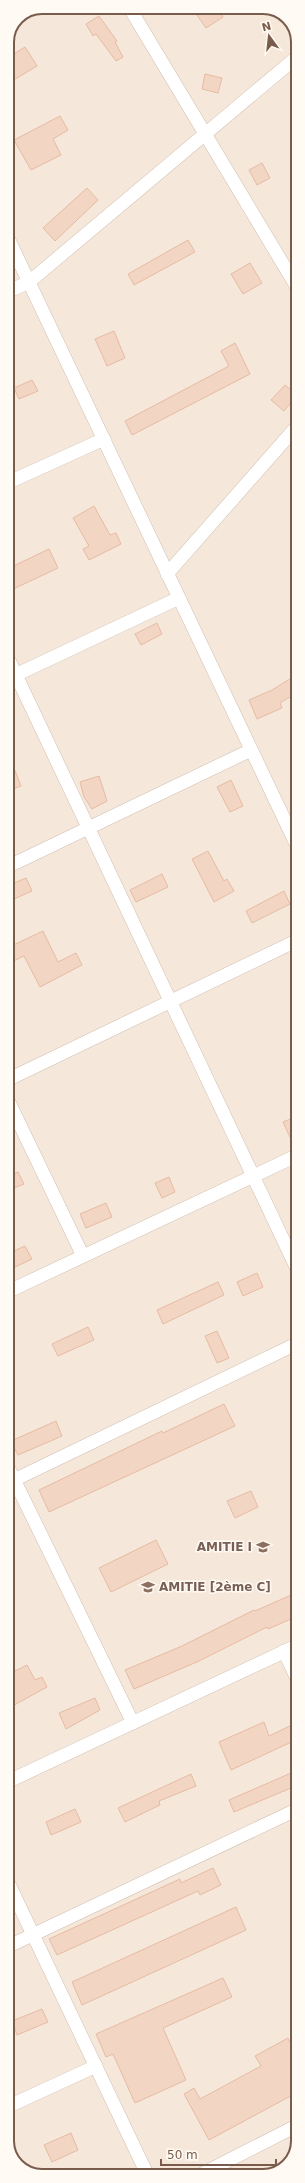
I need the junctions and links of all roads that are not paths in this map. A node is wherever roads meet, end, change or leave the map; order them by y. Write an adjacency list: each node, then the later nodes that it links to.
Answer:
1 (133, 14): 3 (street)
2 (291, 62): 3 (street)
3 (206, 133): 5 (street); 6 (street)
4 (14, 251): 6 (street)
5 (291, 277)
6 (29, 282): 7 (street); 9 (street)
7 (14, 289)
8 (291, 433): 11 (street)
9 (104, 439): 10 (street); 11 (street)
10 (14, 480)
11 (167, 574): 12 (street)
12 (179, 598): 13 (street); 15 (street)
13 (14, 676)
14 (14, 681): 16 (street)
15 (251, 750): 16 (street); 17 (street)
16 (89, 828): 18 (street); 20 (street)
17 (291, 833)
18 (14, 864)
19 (291, 943): 20 (street)
20 (170, 1001): 21 (street); 24 (street)
21 (14, 1077)
22 (14, 1113): 25 (street)
23 (291, 1158): 24 (street)
24 (253, 1176): 25 (street); 26 (street)
25 (83, 1256): 27 (street)
26 (291, 1256)
27 (14, 1289)
28 (291, 1346): 29 (street)
29 (14, 1480): 33 (street)
30 (291, 1648): 31 (street)
31 (284, 1652): 32 (street); 33 (street)
32 (291, 1666)
33 (133, 1723): 34 (street)
34 (14, 1779)
35 (291, 1812): 37 (street)
36 (14, 1895): 37 (street)
37 (33, 1934): 38 (street); 39 (street)
38 (14, 1944)
39 (96, 2066): 40 (street); 42 (street)
40 (14, 2104)
41 (291, 2129): 43 (street)
42 (145, 2169)
43 (212, 2169)

